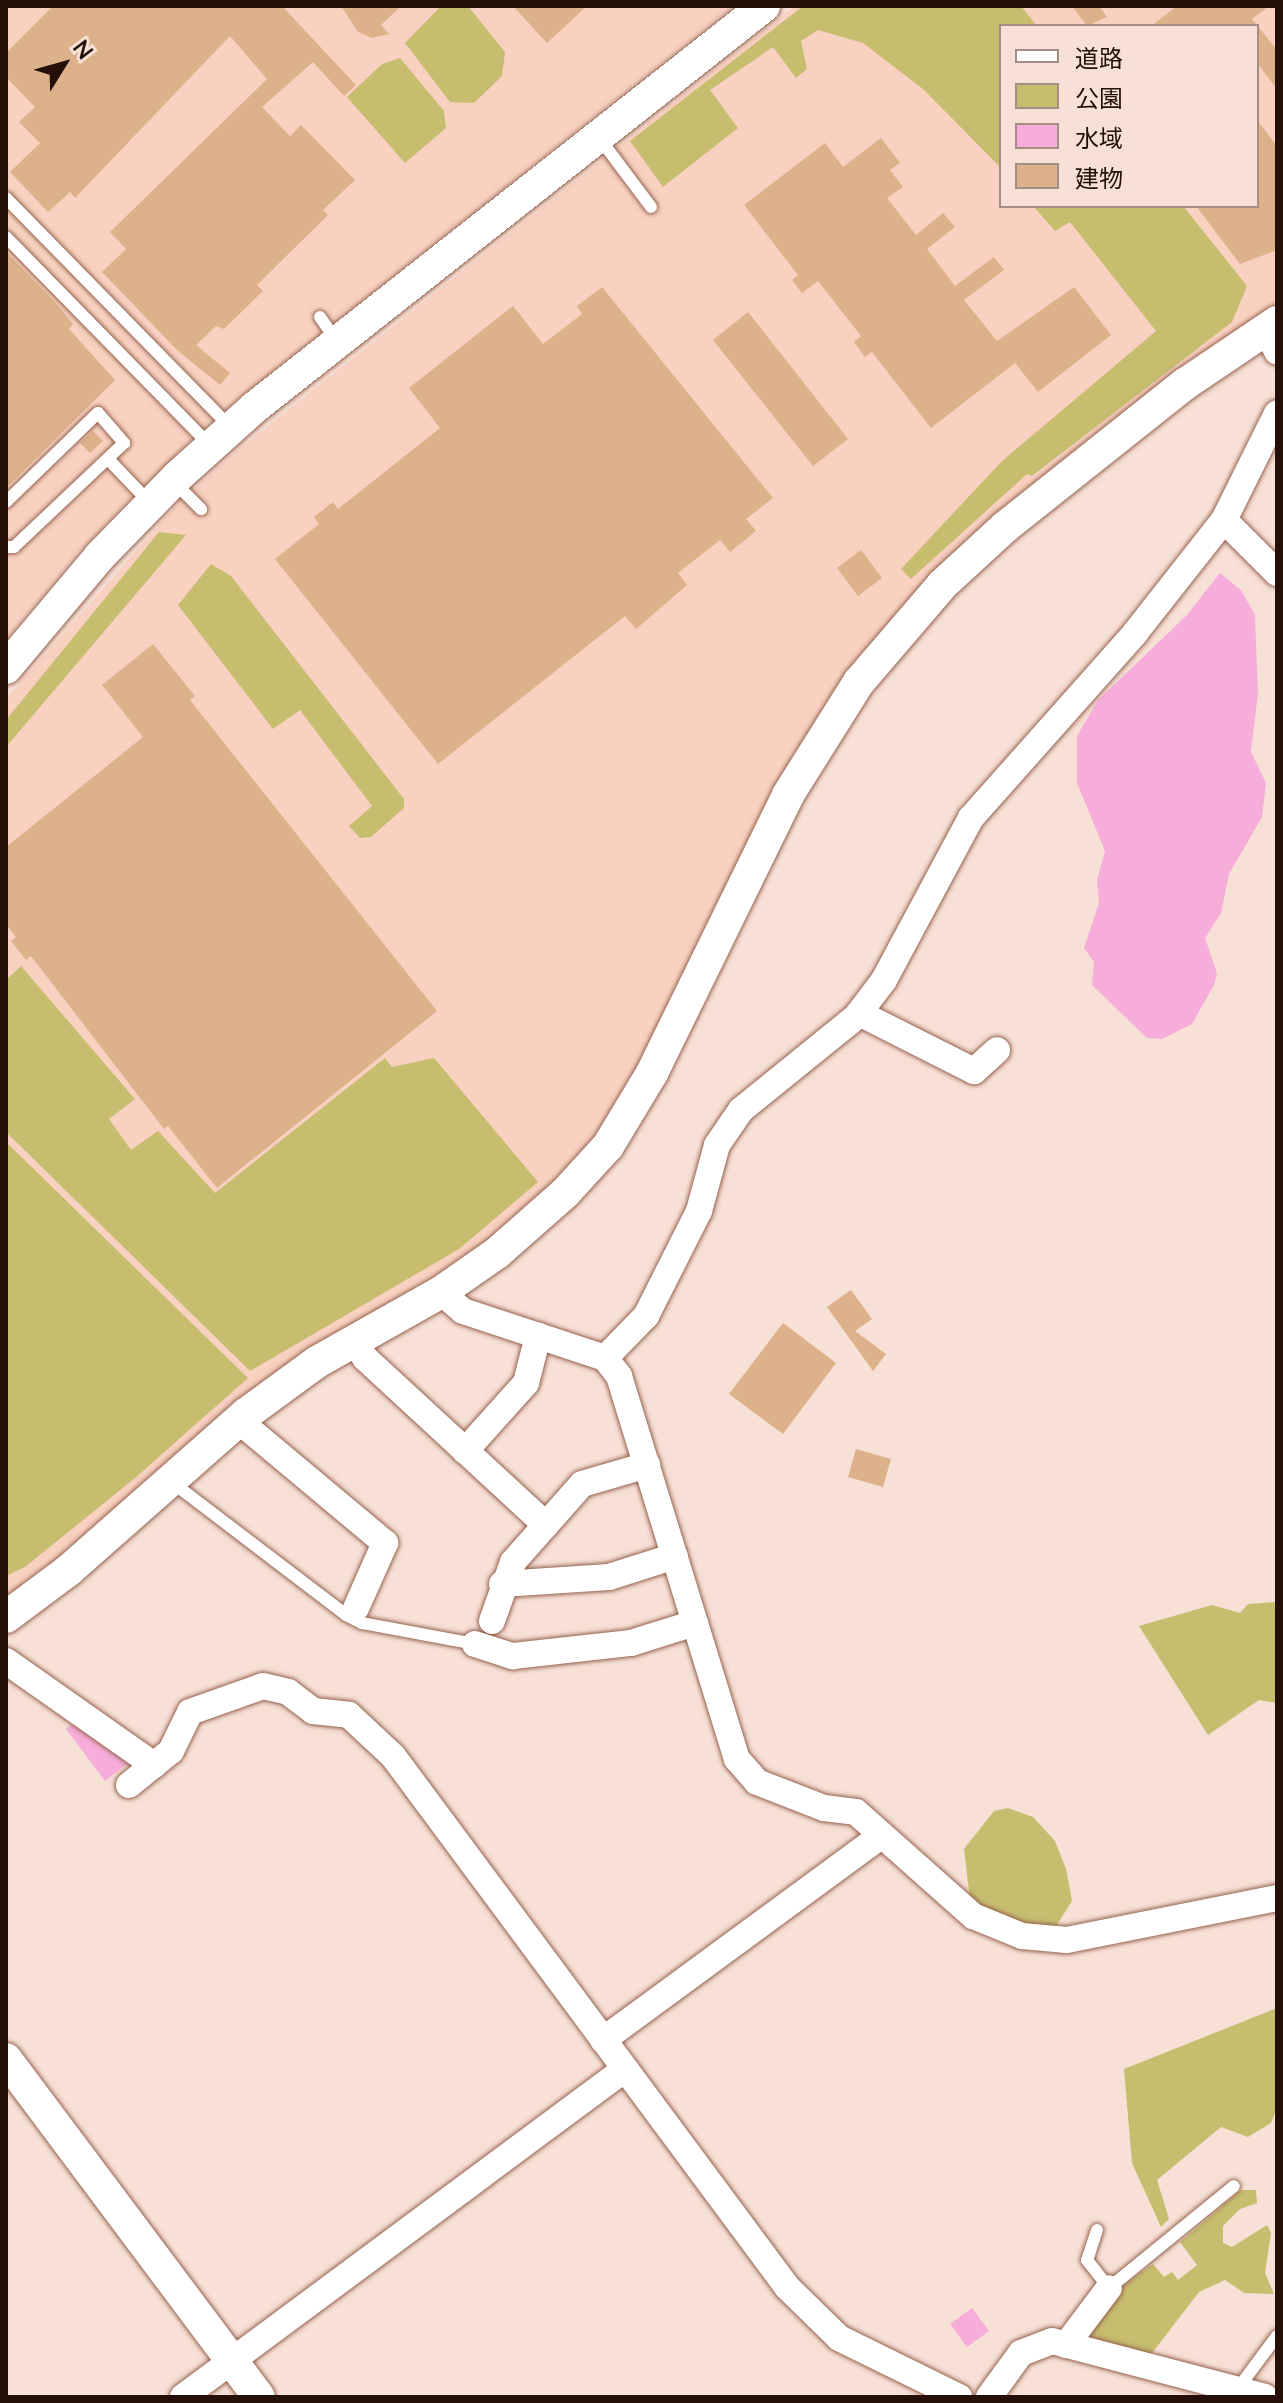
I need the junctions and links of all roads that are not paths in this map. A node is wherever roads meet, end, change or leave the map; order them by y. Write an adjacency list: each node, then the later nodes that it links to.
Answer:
1 (764, 6): 2 (street)
2 (598, 137): 4 (lane); 8 (street)
3 (6, 198): 8 (lane)
4 (651, 207)
5 (6, 237): 8 (lane)
6 (1273, 335): 20 (street)
7 (1277, 413): 14 (street)
8 (221, 437): 10 (street)
9 (108, 459): 11 (lane); 12 (lane); 15 (lane)
10 (173, 481): 12 (street); 13 (lane)
11 (6, 502)
12 (151, 503): 17 (street)
13 (201, 509)
14 (1224, 520): 16 (street); 18 (street)
15 (6, 547)
16 (1277, 573)
17 (6, 668)
18 (859, 1013): 19 (street); 23 (street)
19 (997, 1050)
20 (441, 1292): 21 (street); 22 (street)
21 (538, 1336): 23 (street); 25 (street)
22 (354, 1341): 24 (street); 25 (street)
23 (605, 1358): 26 (street)
24 (238, 1420): 27 (street); 31 (street)
25 (465, 1451): 28 (street)
26 (647, 1465): 28 (street); 29 (street)
27 (170, 1481): 32 (street); 35 (lane)
28 (546, 1525): 30 (street)
29 (675, 1556): 30 (street); 34 (street)
30 (502, 1584): 33 (street)
31 (356, 1608)
32 (6, 1617)
33 (492, 1621): 35 (lane)
34 (695, 1623): 35 (street); 39 (street)
35 (482, 1646)
36 (6, 1661): 37 (street)
37 (154, 1765): 38 (street); 41 (street)
38 (129, 1785)
39 (881, 1836): 40 (street); 41 (street)
40 (1277, 1898)
41 (603, 2040): 43 (street)
42 (6, 2059): 49 (street)
43 (625, 2069): 49 (street); 53 (street)
44 (1234, 2186): 46 (lane)
45 (1097, 2230): 46 (lane)
46 (1109, 2288): 48 (street)
47 (1277, 2336): 50 (lane)
48 (1066, 2345): 50 (street); 54 (street)
49 (232, 2361): 51 (street); 52 (street)
50 (1236, 2391): 55 (street)
51 (183, 2397)
52 (259, 2397)
53 (959, 2397)
54 (989, 2397)
55 (1265, 2397)

